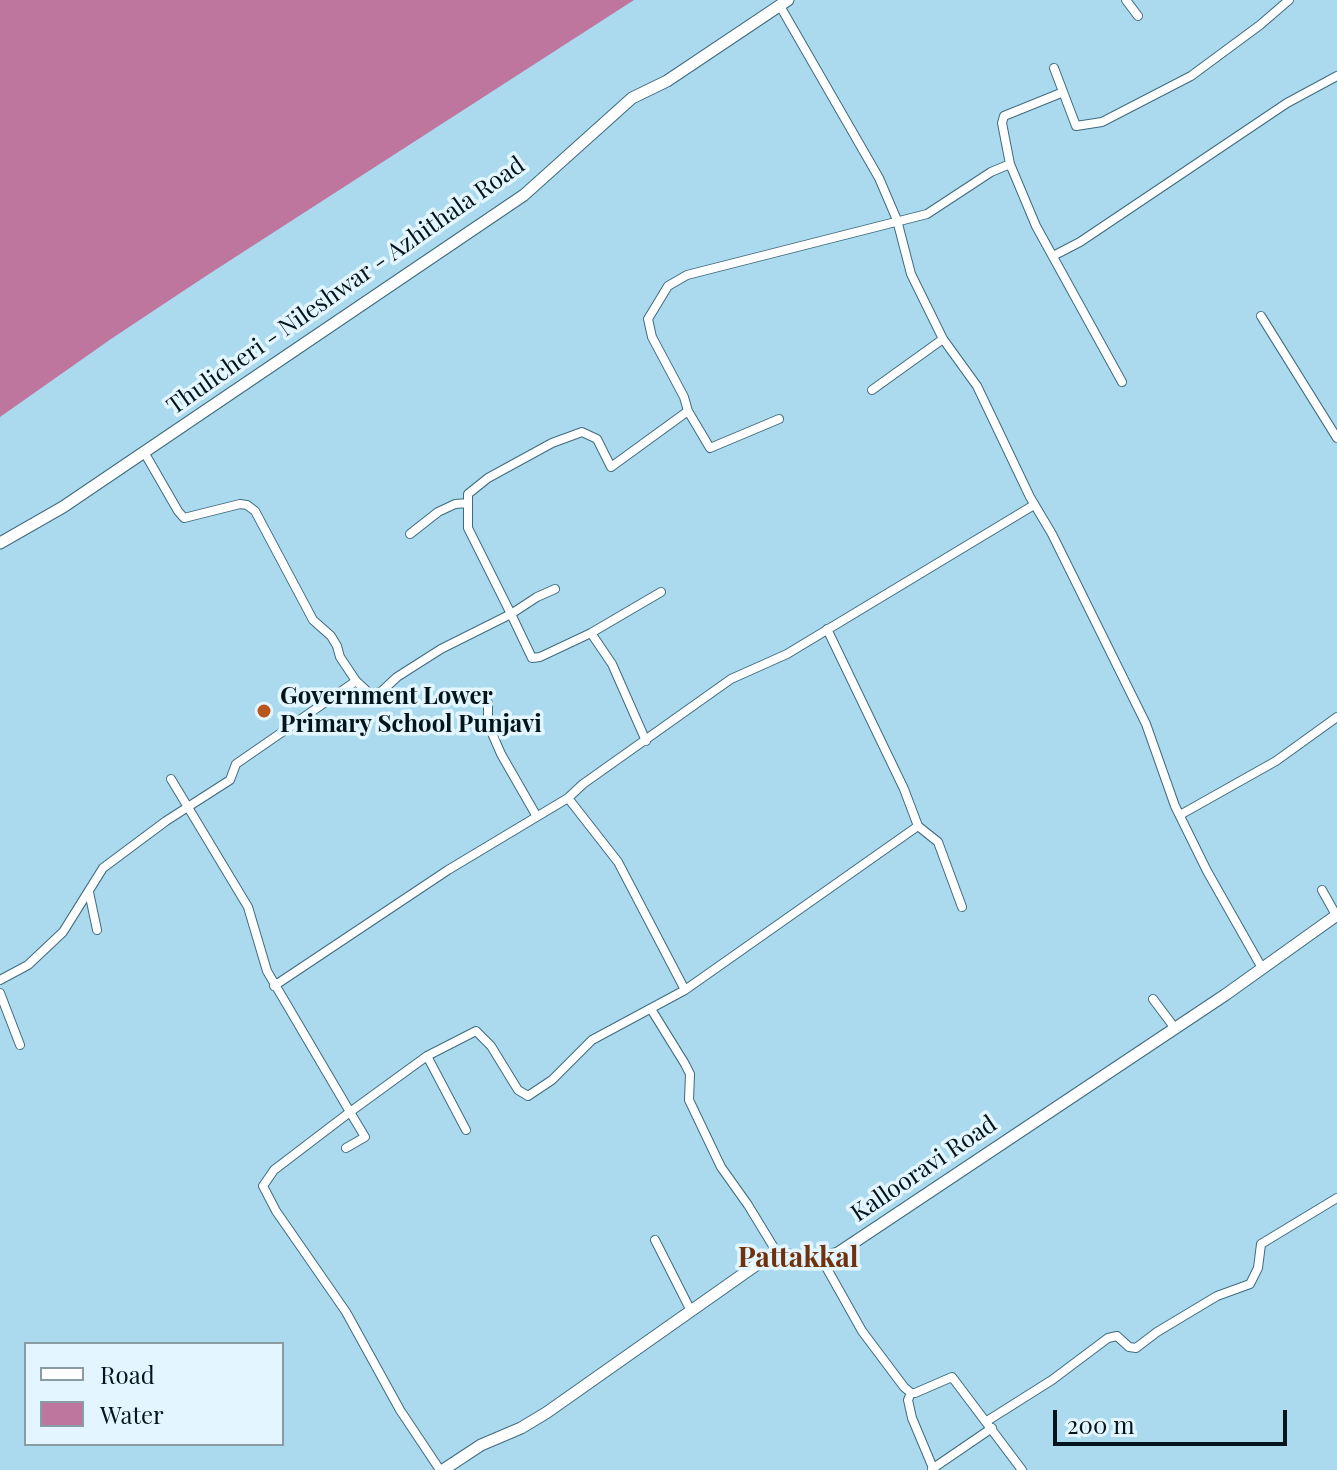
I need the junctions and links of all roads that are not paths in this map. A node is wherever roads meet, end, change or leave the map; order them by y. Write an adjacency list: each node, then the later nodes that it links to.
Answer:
1 (1126, 0): 4 (street)
2 (1289, 0): 7 (street)
3 (784, 3): 9 (street); 18 (main road, Thulicheri - Nileshwar - Azhithala Road)
4 (1138, 16)
5 (1054, 68): 7 (street)
6 (1337, 76): 10 (street)
7 (1061, 93): 8 (street)
8 (1010, 164): 9 (street); 10 (street)
9 (897, 220): 12 (street); 15 (street)
10 (1053, 256): 13 (street)
11 (1261, 316): 17 (street)
12 (943, 339): 14 (street); 20 (street)
13 (1122, 382)
14 (872, 390)
15 (688, 411): 16 (street); 19 (street)
16 (779, 419)
17 (1337, 438)
18 (144, 452): 22 (main road, Thulicheri - Nileshwar - Azhithala Road); 28 (street)
19 (468, 503): 21 (street); 25 (street)
20 (1034, 505): 26 (street); 36 (street)
21 (410, 534)
22 (0, 543)
23 (555, 589): 25 (street)
24 (661, 592): 27 (street)
25 (511, 614): 27 (street); 28 (street)
26 (827, 629): 31 (street); 37 (street)
27 (591, 633): 31 (street)
28 (356, 681): 34 (street)
29 (488, 703): 35 (street)
30 (1337, 717): 36 (street)
31 (646, 741): 33 (street)
32 (171, 779): 34 (street)
33 (568, 798): 35 (street); 46 (street)
34 (187, 808): 39 (street); 45 (street)
35 (536, 815): 45 (street)
36 (1180, 815): 43 (street)
37 (918, 826): 40 (street); 46 (street)
38 (1322, 890): 41 (street)
39 (89, 891): 42 (street); 44 (street)
40 (962, 907)
41 (1337, 915): 43 (main road, Kallooravi Road)
42 (97, 930)
43 (1262, 968): 50 (main road, Kallooravi Road)
44 (0, 980)
45 (274, 986): 53 (street)
46 (685, 990): 49 (street)
47 (0, 993): 51 (street)
48 (1153, 999): 50 (street)
49 (651, 1009): 52 (street); 58 (street)
50 (1174, 1027): 59 (main road, Kallooravi Road)
51 (20, 1045)
52 (427, 1056): 53 (street); 54 (street)
53 (350, 1112): 55 (street); 64 (street)
54 (466, 1130)
55 (346, 1148)
56 (1337, 1198): 62 (street)
57 (655, 1240): 60 (street)
58 (776, 1251): 59 (main road); 60 (main road)
59 (821, 1258): 61 (street)
60 (691, 1311): 64 (main road)
61 (911, 1393): 62 (street); 63 (street)
62 (989, 1424): 63 (street); 65 (street)
63 (932, 1469)
64 (441, 1470)
65 (1022, 1470)

